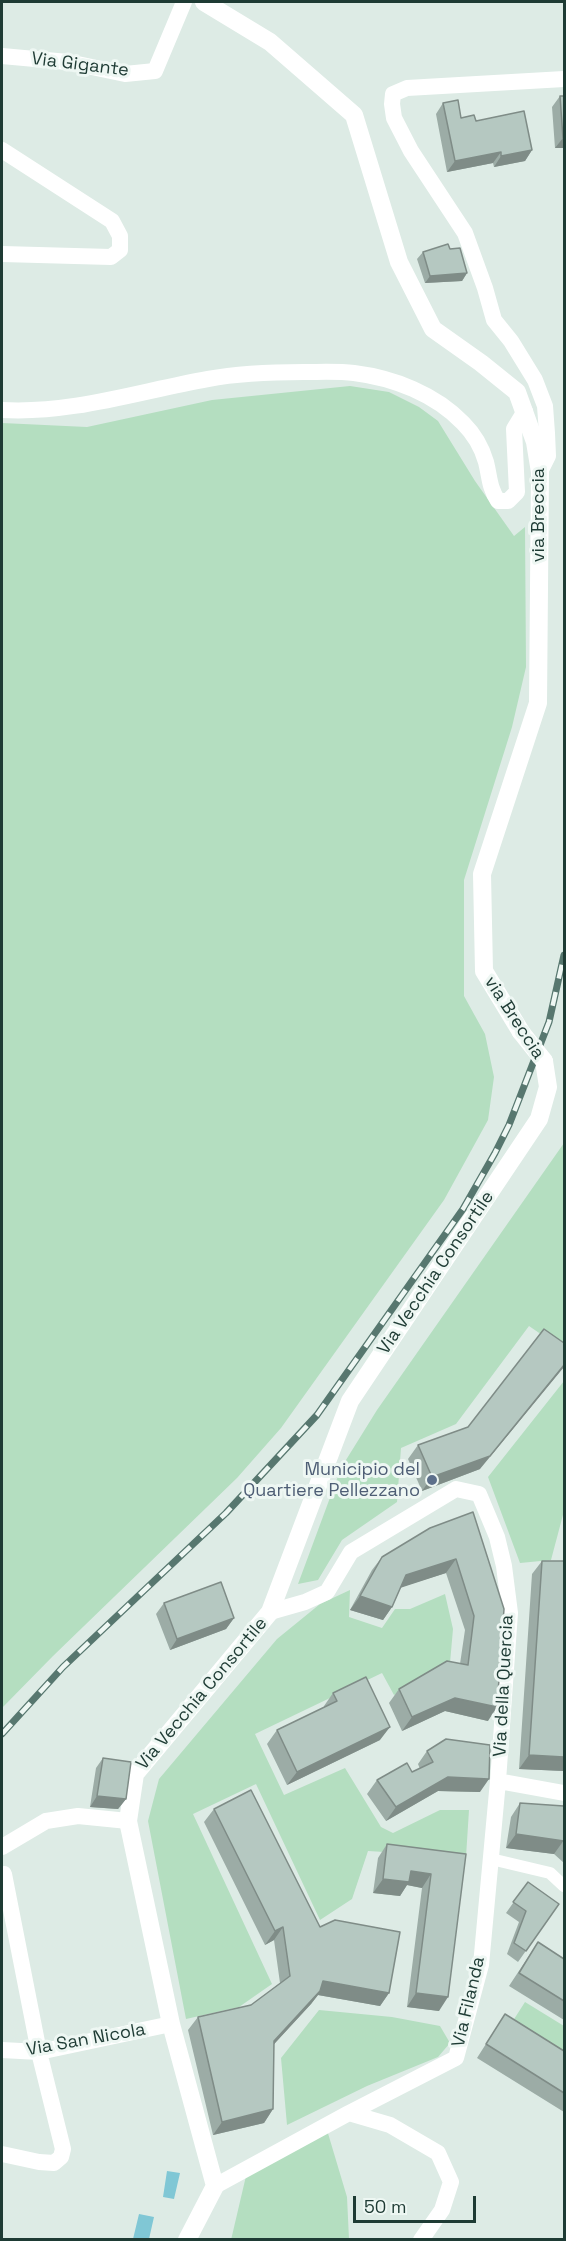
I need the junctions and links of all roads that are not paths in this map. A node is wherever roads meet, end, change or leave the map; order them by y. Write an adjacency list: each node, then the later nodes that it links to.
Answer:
1 (184, 2): 3 (street, Via Gigante)
2 (204, 2): 8 (street)
3 (2, 56)
4 (564, 79): 9 (street)
5 (2, 150): 6 (street)
6 (2, 254)
7 (2, 410): 8 (street, via Breccia)
8 (525, 411): 9 (street, via Breccia)
9 (540, 472): 10 (street, via Breccia, bridge)
10 (539, 1119): 11 (street, Via Vecchia Consortile)
11 (270, 1612): 12 (street, Via della Quercia); 14 (street, Via Vecchia Consortile)
12 (498, 1781): 13 (street, Via della Quercia); 16 (street, Via Filanda)
13 (564, 1793)
14 (128, 1821): 15 (street); 19 (street, Via Vecchia Consortile)
15 (2, 1847)
16 (491, 1859): 18 (street); 22 (street, Via Filanda)
17 (4, 1874): 21 (street)
18 (564, 1886)
19 (171, 2024): 21 (street, Via San Nicola); 24 (street, Via Vecchia Consortile)
20 (2, 2050): 21 (street, Via San Nicola)
21 (39, 2052): 23 (street)
22 (349, 2113): 24 (street, Via Filanda); 26 (street)
23 (2, 2154)
24 (215, 2186): 25 (street)
25 (187, 2240)
26 (421, 2240)

